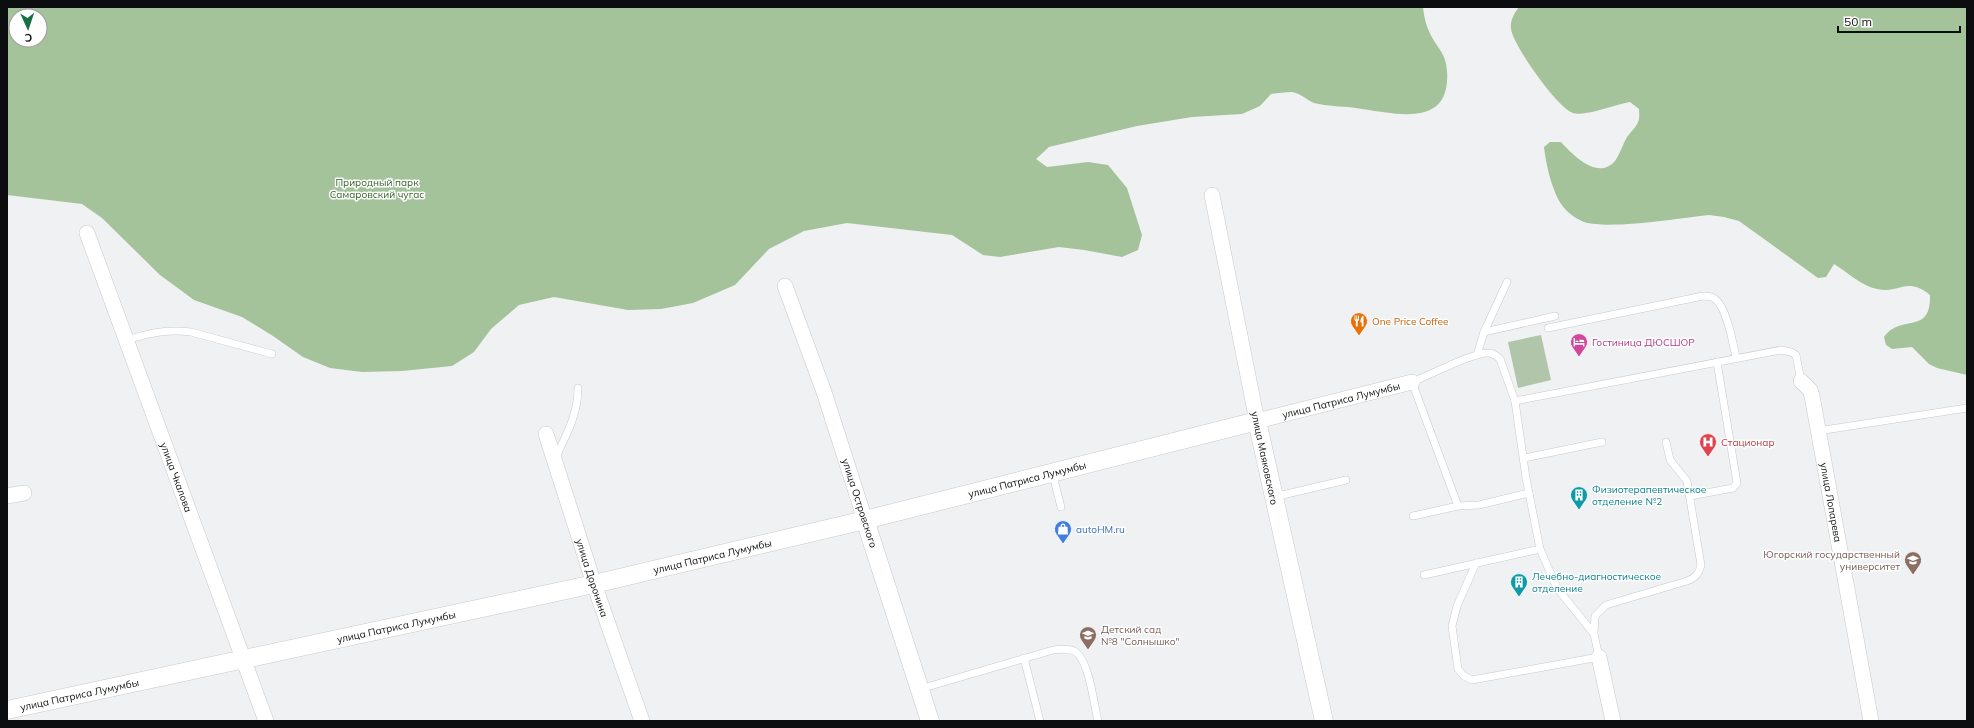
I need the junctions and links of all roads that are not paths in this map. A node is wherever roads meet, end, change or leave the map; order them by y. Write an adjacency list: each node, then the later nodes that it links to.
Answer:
1 (1212, 195): 18 (street, улица Маяковского)
2 (87, 233): 8 (street, улица Чкалова)
3 (1506, 282): 7 (lane)
4 (785, 286): 35 (street, улица Островского)
5 (1555, 316): 7 (lane)
6 (1548, 328): 11 (lane)
7 (1484, 332): 10 (lane)
8 (127, 340): 9 (lane); 43 (street, улица Чкалова)
9 (272, 354)
10 (1476, 355): 14 (lane); 16 (lane)
11 (1736, 358): 12 (lane); 13 (lane)
12 (1717, 362): 16 (lane); 30 (lane)
13 (1801, 381): 19 (street, улица Лопарева)
14 (1412, 382): 18 (street, улица Патриса Лумумбы); 32 (lane)
15 (578, 388): 24 (lane)
16 (1515, 401): 23 (lane)
17 (1967, 408): 19 (lane)
18 (1257, 421): 25 (street, улица Патриса Лумумбы); 31 (street, улица Маяковского)
19 (1818, 431): 53 (street, улица Лопарева)
20 (546, 434): 24 (street, улица Доронина)
21 (1602, 442): 23 (lane)
22 (1666, 442): 30 (lane)
23 (1524, 458): 28 (lane)
24 (555, 459): 39 (street, улица Доронина)
25 (1052, 472): 33 (lane); 35 (street, улица Патриса Лумумбы)
26 (1346, 480): 31 (lane)
27 (24, 493): 29 (street)
28 (1529, 493): 32 (lane); 36 (lane)
29 (7, 496)
30 (1690, 496): 40 (lane)
31 (1274, 497): 51 (street, улица Маяковского)
32 (1458, 506): 34 (lane)
33 (1061, 507)
34 (1413, 516)
35 (865, 520): 39 (street, улица Патриса Лумумбы); 44 (street, улица Островского)
36 (1540, 549): 37 (lane); 40 (lane)
37 (1476, 563): 38 (lane); 41 (lane)
38 (1424, 574)
39 (594, 584): 43 (street, улица Патриса Лумумбы); 47 (street, улица Доронина)
40 (1594, 634): 41 (lane)
41 (1599, 656): 52 (street)
42 (1024, 658): 44 (lane); 49 (lane); 50 (lane)
43 (245, 660): 45 (street, улица Патриса Лумумбы); 46 (street, улица Чкалова)
44 (919, 689): 48 (street, улица Островского)
45 (7, 710)
46 (266, 721)
47 (642, 721)
48 (930, 721)
49 (1040, 721)
50 (1098, 721)
51 (1324, 721)
52 (1613, 721)
53 (1871, 721)

